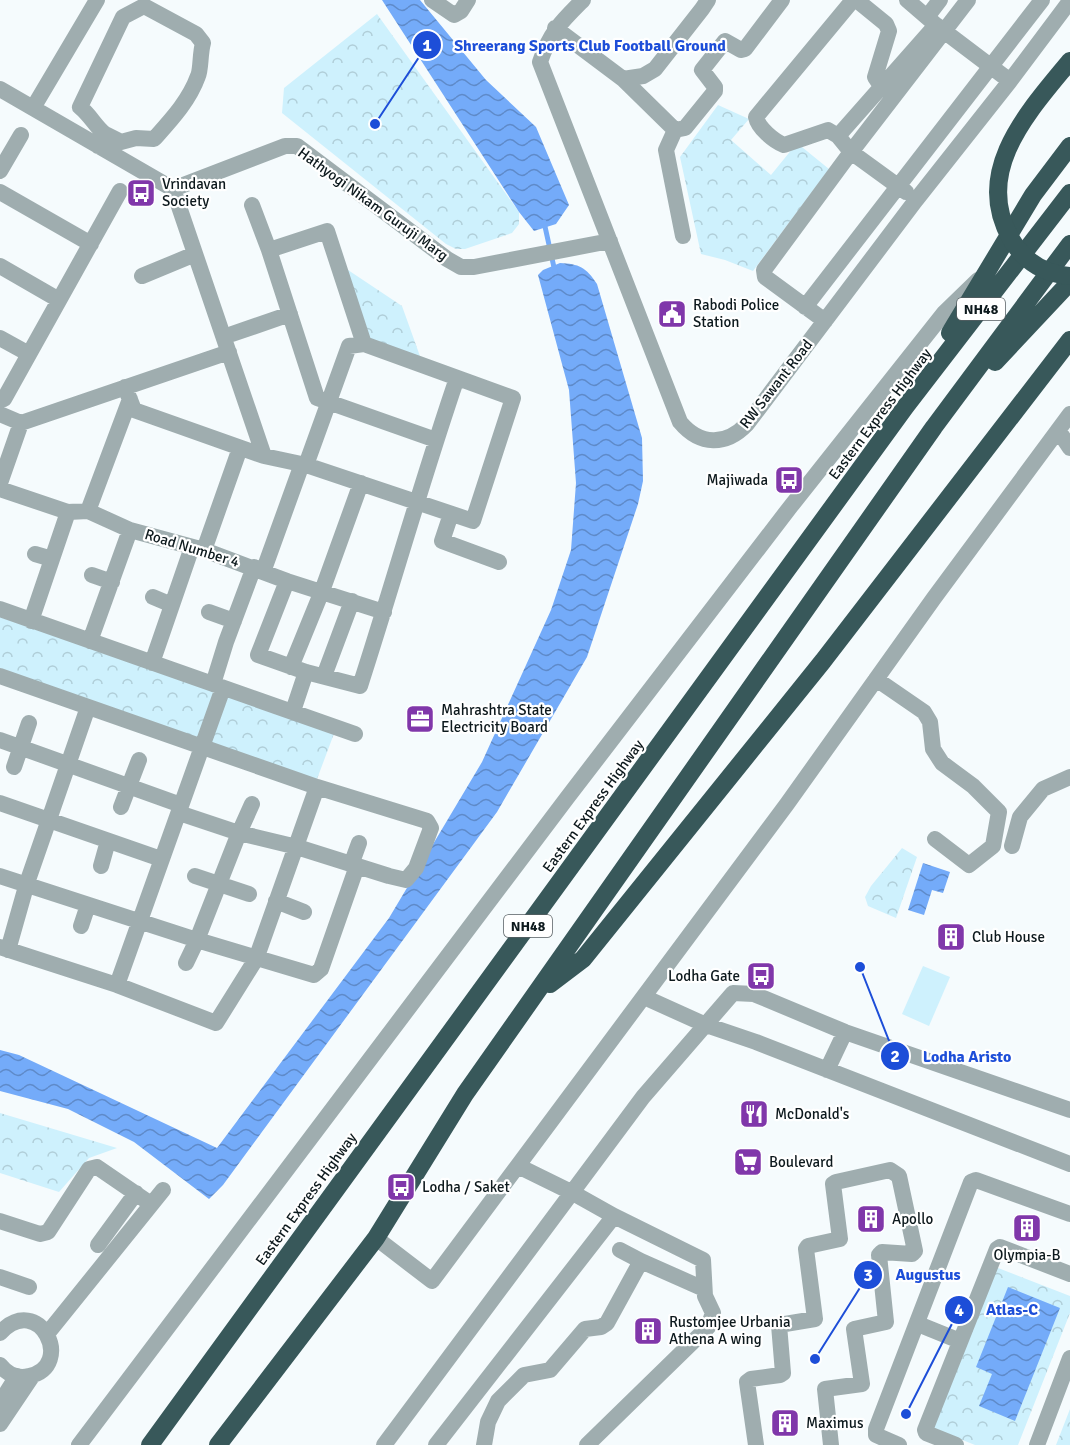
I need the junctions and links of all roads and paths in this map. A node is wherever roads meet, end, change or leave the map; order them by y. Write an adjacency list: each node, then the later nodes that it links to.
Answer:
1 (97, 0): 20 (street)
2 (432, 0): 3 (street)
3 (468, 0)
4 (584, 0): 13 (street, RW Sawant Road)
5 (708, 0): 16 (street)
6 (782, 0): 21 (street)
7 (907, 0): 12 (street)
8 (968, 0): 12 (street)
9 (1042, 0): 15 (street)
10 (937, 1): 12 (street)
11 (1070, 1): 17 (street, RW Sawant Road)
12 (936, 25): 15 (street); 18 (street); 26 (street)
13 (555, 28): 16 (street); 36 (street, RW Sawant Road)
14 (1070, 61): 44 (highway, bridge)
15 (990, 66): 17 (street); 28 (street)
16 (623, 79): 21 (street)
17 (1010, 81): 33 (street, RW Sawant Road)
18 (881, 86): 23 (street); 23 (street)
19 (0, 89): 20 (street)
20 (33, 108): 24 (street)
21 (675, 130): 35 (street)
22 (21, 135): 27 (street)
23 (838, 136): 26 (street)
24 (102, 140): 24 (street); 29 (street)
25 (1070, 146): 42 (highway)
26 (852, 152): 28 (street); 47 (street)
27 (0, 171)
28 (898, 187): 33 (street); 47 (street)
29 (173, 189): 36 (street, Hathyogi Nikam Guruji Marg); 40 (street)
30 (120, 191): 37 (street)
31 (0, 192): 37 (street)
32 (1070, 192): 60 (highway, Eastern Express Highway / NH48)
33 (916, 200): 49 (street, RW Sawant Road)
34 (252, 205): 39 (street)
35 (683, 236)
36 (610, 241): 49 (street, RW Sawant Road)
37 (91, 244): 46 (street)
38 (1070, 244): 63 (highway, NH48)
39 (269, 250): 48 (street); 53 (street)
40 (195, 254): 43 (street); 54 (street)
41 (0, 266): 46 (street)
42 (988, 270): 60 (highway); 176 (street)
43 (142, 276)
44 (1070, 276)
45 (1070, 282): 63 (highway)
46 (59, 300): 55 (street)
47 (805, 307): 49 (street)
48 (290, 314): 50 (street); 58 (street)
49 (825, 321)
50 (232, 334)
51 (0, 338): 55 (street)
52 (1070, 340): 144 (highway)
53 (364, 344): 56 (street); 58 (street)
54 (229, 352): 57 (street); 68 (street)
55 (29, 354): 59 (street)
56 (457, 378): 65 (street); 76 (street)
57 (127, 393): 62 (street); 66 (street); 75 (street)
58 (329, 402): 65 (street); 69 (street)
59 (2, 406): 62 (street)
60 (906, 406): 177 (highway, Eastern Express Highway / NH48)
61 (1070, 414): 64 (street)
62 (21, 423): 70 (street)
63 (934, 427): 144 (highway, NH48)
64 (1059, 430): 67 (street); 100 (street)
65 (436, 440): 73 (street)
66 (240, 448): 68 (street); 78 (street)
67 (1070, 448)
68 (264, 456): 69 (street)
69 (304, 465): 71 (street); 82 (street)
70 (0, 483)
71 (361, 483): 73 (street); 86 (street)
72 (0, 489): 74 (street, Road Number 4)
73 (418, 503): 76 (street); 92 (street)
74 (68, 512): 75 (street, Road Number 4); 80 (street)
75 (88, 512): 77 (street, Road Number 4)
76 (451, 514): 81 (street)
77 (130, 530): 78 (street, Road Number 4); 85 (street)
78 (198, 548): 82 (street, Road Number 4); 89 (street)
79 (35, 554): 80 (street)
80 (52, 559): 93 (street)
81 (499, 562)
82 (259, 569): 84 (street, Road Number 4); 94 (street)
83 (92, 575): 85 (street)
84 (287, 581): 86 (street, Road Number 4); 97 (street)
85 (112, 582): 95 (street)
86 (322, 591): 88 (street, Road Number 4); 97 (street)
87 (153, 597): 89 (street)
88 (352, 601): 92 (street, Road Number 4); 99 (street)
89 (172, 605): 96 (street)
90 (0, 609): 93 (street)
91 (209, 612): 94 (street)
92 (384, 612): 99 (street)
93 (31, 621): 95 (street)
94 (234, 621): 101 (street)
95 (90, 641): 96 (street)
96 (152, 663): 101 (street)
97 (298, 670): 99 (street); 103 (street)
98 (0, 676): 102 (street)
99 (324, 676)
100 (876, 679): 121 (street); 145 (street)
101 (218, 686): 103 (street); 107 (street)
102 (88, 707): 107 (street); 110 (street)
103 (293, 711): 105 (street)
104 (29, 723): 108 (street)
105 (355, 734)
106 (0, 740): 108 (street)
107 (203, 745): 114 (street); 118 (street)
108 (22, 747): 110 (street); 111 (street)
109 (139, 760): 113 (street)
110 (69, 764): 113 (street); 119 (street)
111 (14, 767)
112 (1070, 777): 124 (street)
113 (129, 786): 117 (street); 118 (street)
114 (317, 787): 125 (street); 128 (street)
115 (252, 804): 120 (street)
116 (1, 806): 119 (street)
117 (121, 807)
118 (180, 809): 120 (street); 126 (street)
119 (49, 821): 122 (street); 131 (street)
120 (239, 833): 125 (street); 132 (street)
121 (935, 839)
122 (108, 841): 126 (street); 127 (street)
123 (358, 843): 128 (street)
124 (1012, 846)
125 (297, 847): 128 (street); 134 (street)
126 (161, 859): 137 (street)
127 (101, 866)
128 (354, 866): 141 (street)
129 (0, 876): 131 (street)
130 (195, 876): 132 (street)
131 (27, 883): 135 (street); 140 (street)
132 (219, 884): 133 (street); 139 (street)
133 (249, 894)
134 (276, 901): 136 (street); 141 (street)
135 (88, 905): 137 (street); 138 (street)
136 (304, 912)
137 (140, 921): 139 (street); 143 (street)
138 (81, 926)
139 (197, 940): 141 (street); 142 (street)
140 (4, 949): 143 (street)
141 (256, 959): 143 (street)
142 (186, 963)
143 (117, 985)
144 (535, 995): 159 (highway, NH48)
145 (644, 998): 146 (street); 151 (street)
146 (706, 1025): 147 (street); 148 (street); 154 (street)
147 (845, 1032): 148 (street); 149 (street)
148 (827, 1070): 150 (street)
149 (1070, 1110)
150 (1070, 1164)
151 (518, 1166): 154 (street); 159 (street)
152 (163, 1190): 155 (street)
153 (136, 1193): 155 (street); 158 (street); 160 (street)
154 (573, 1193): 157 (street); 179 (street)
155 (151, 1204): 169 (street)
156 (1070, 1214): 167 (street)
157 (614, 1216): 166 (street); 180 (street)
158 (0, 1221)
159 (376, 1238): 178 (highway, NH48)
160 (98, 1245)
161 (620, 1250): 162 (street)
162 (640, 1261): 166 (street); 181 (street)
163 (1070, 1274): 170 (street)
164 (0, 1277): 165 (street)
165 (29, 1287)
166 (704, 1289): 182 (street)
167 (918, 1324): 170 (street); 185 (street)
168 (2, 1328): 169 (street)
169 (47, 1334): 173 (street)
170 (960, 1341): 186 (street)
171 (1070, 1358): 187 (street)
172 (0, 1365): 173 (street)
173 (25, 1376): 174 (street); 175 (street)
174 (0, 1403)
175 (0, 1424)
176 (79, 1445)
177 (150, 1445)
178 (218, 1445)
179 (384, 1445)
180 (436, 1445)
181 (484, 1445)
182 (587, 1445)
183 (756, 1445): 184 (street)
184 (831, 1445)
185 (899, 1445)
186 (956, 1445)
187 (1037, 1445)

